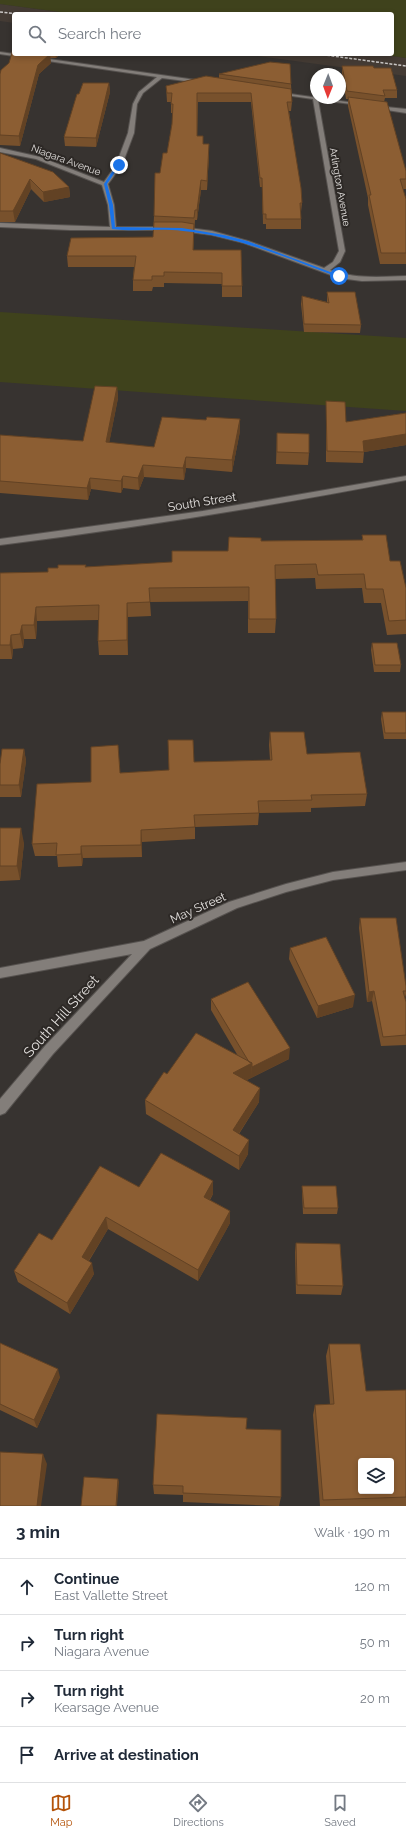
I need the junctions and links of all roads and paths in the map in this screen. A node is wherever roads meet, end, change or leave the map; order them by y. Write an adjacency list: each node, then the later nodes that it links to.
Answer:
1 (0, 53): 2 (street)
2 (12, 55)
3 (20, 56): 4 (street)
4 (160, 77): 5 (street); 12 (street)
5 (207, 83)
6 (268, 91): 7 (street)
7 (310, 97)
8 (346, 102): 10 (street)
9 (317, 104): 15 (street, Arlington Avenue)
10 (406, 111)
11 (0, 150): 12 (street, Niagara Avenue)
12 (105, 184): 14 (street, Niagara Avenue)
13 (0, 225): 14 (street)
14 (114, 228): 15 (street)
15 (324, 271): 16 (street)
16 (406, 278)
17 (406, 478): 18 (street, South Street)
18 (0, 542)
19 (406, 866): 20 (street, May Street)
20 (146, 946): 21 (street, May Street); 22 (street, South Hill Street)
21 (0, 973)
22 (0, 1108)

